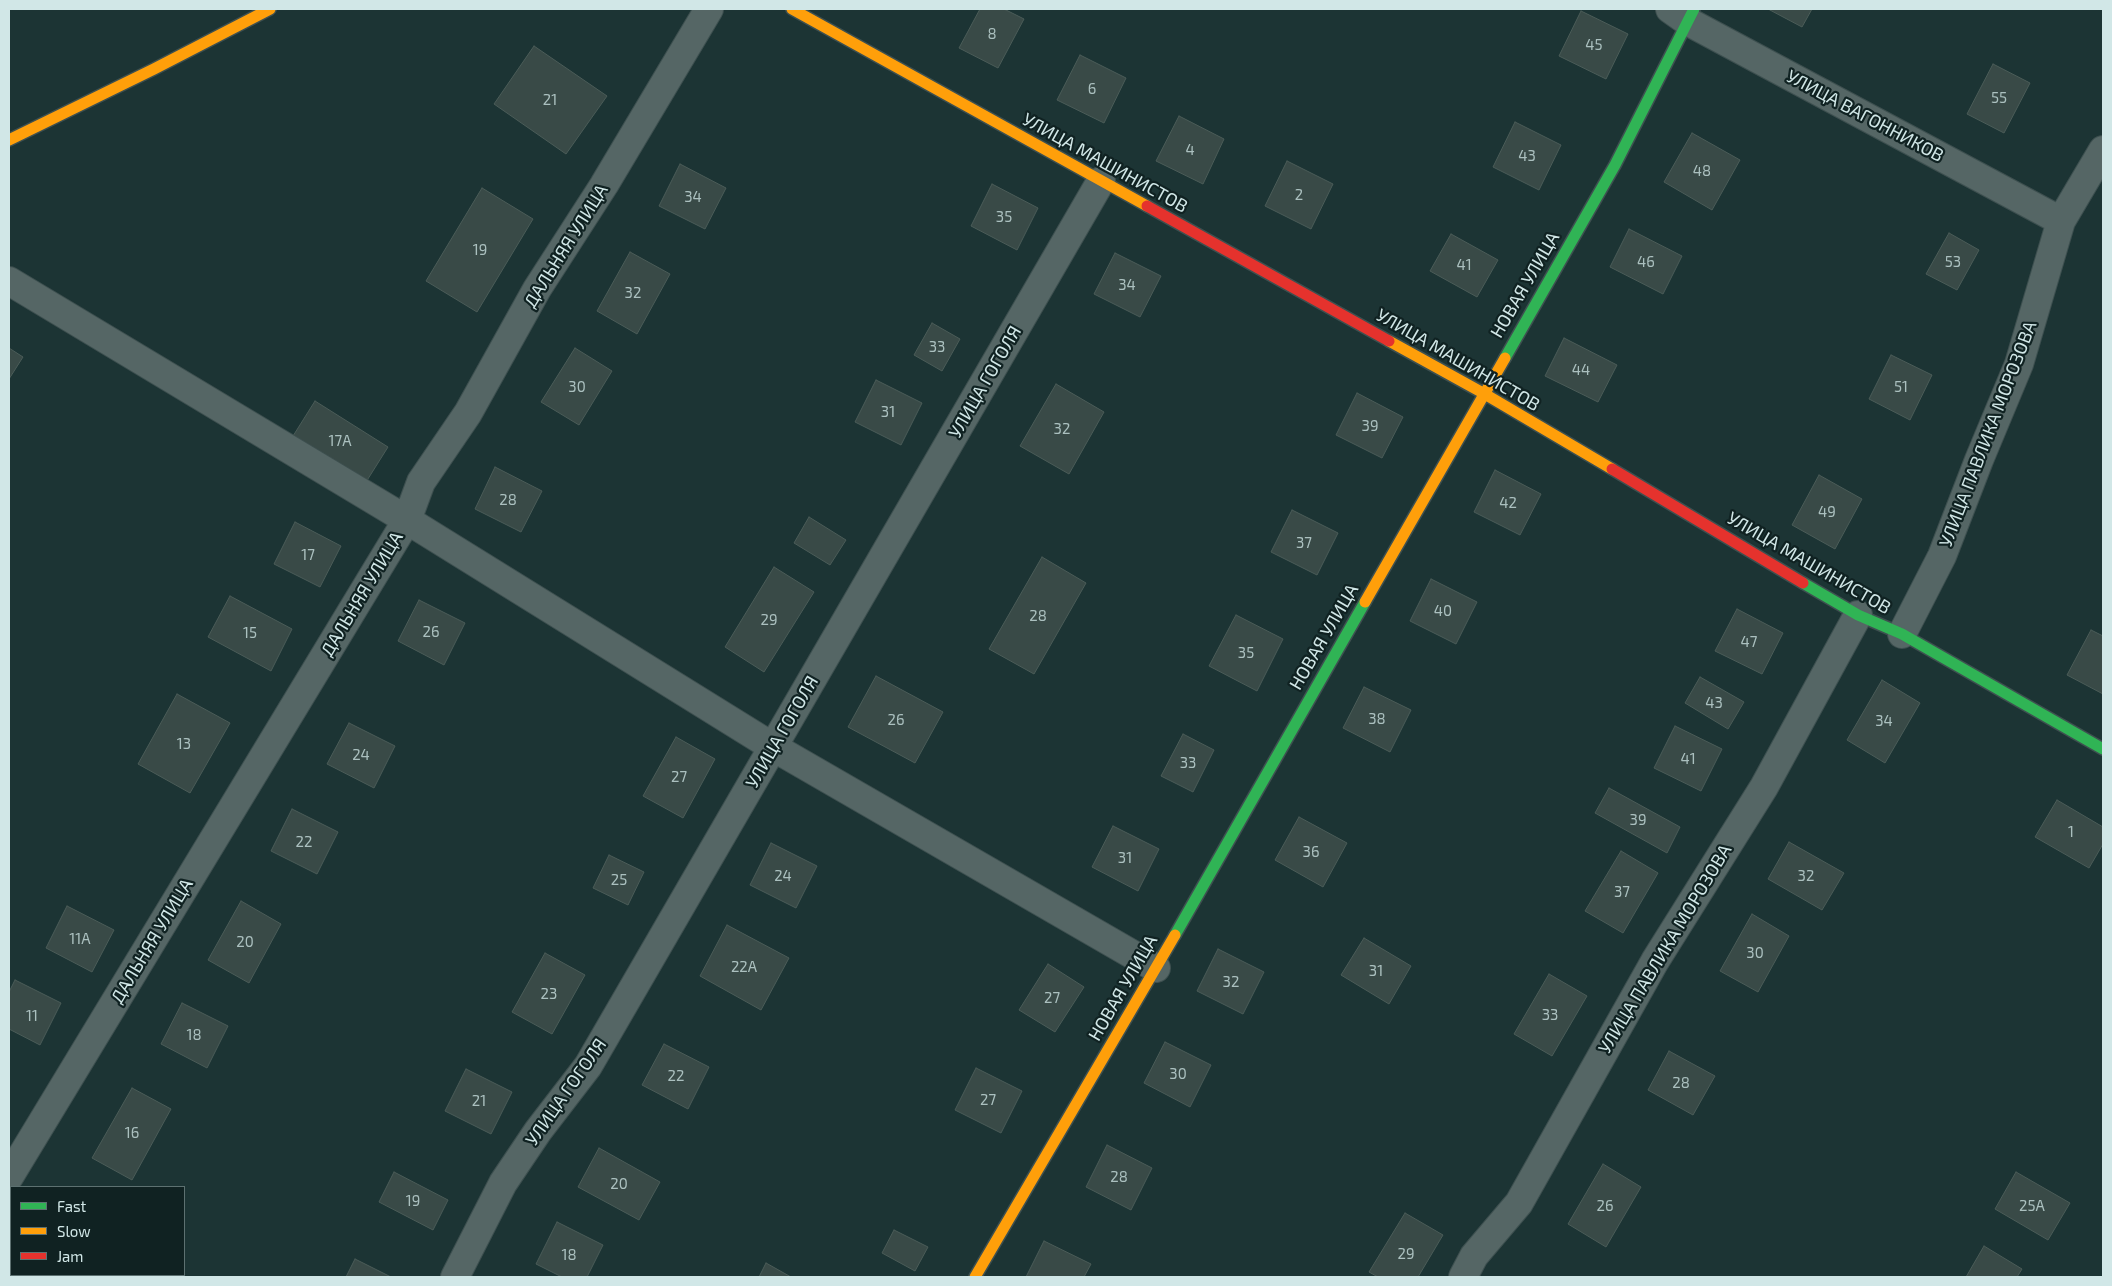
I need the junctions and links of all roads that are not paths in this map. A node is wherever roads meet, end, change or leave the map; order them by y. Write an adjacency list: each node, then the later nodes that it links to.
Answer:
1 (270, 9): 5 (street)
2 (709, 9): 11 (street, ДАЛЬНЯЯ УЛИЦА)
3 (792, 9): 7 (street, УЛИЦА МАШИНИСТОВ)
4 (1683, 13): 8 (street, УЛИЦА ВАГОННИКОВ); 10 (street, НОВАЯ УЛИЦА)
5 (9, 140)
6 (2103, 150): 8 (street, УЛИЦА ПАВЛИКА МОРОЗОВА)
7 (1102, 181): 10 (street, УЛИЦА МАШИНИСТОВ); 14 (street, УЛИЦА ГОГОЛЯ)
8 (2061, 221): 13 (street, УЛИЦА ПАВЛИКА МОРОЗОВА)
9 (9, 281): 11 (street)
10 (1483, 393): 12 (street, УЛИЦА МАШИНИСТОВ); 16 (street, НОВАЯ УЛИЦА)
11 (407, 520): 14 (street); 17 (street, ДАЛЬНЯЯ УЛИЦА)
12 (1858, 615): 13 (street, УЛИЦА МАШИНИСТОВ); 20 (street, УЛИЦА ПАВЛИКА МОРОЗОВА)
13 (1902, 634): 15 (street, УЛИЦА МАШИНИСТОВ)
14 (773, 747): 16 (street); 18 (street, УЛИЦА ГОГОЛЯ)
15 (2103, 749)
16 (1156, 968): 19 (street, НОВАЯ УЛИЦА)
17 (9, 1177)
18 (455, 1277)
19 (975, 1277)
20 (1463, 1277)

